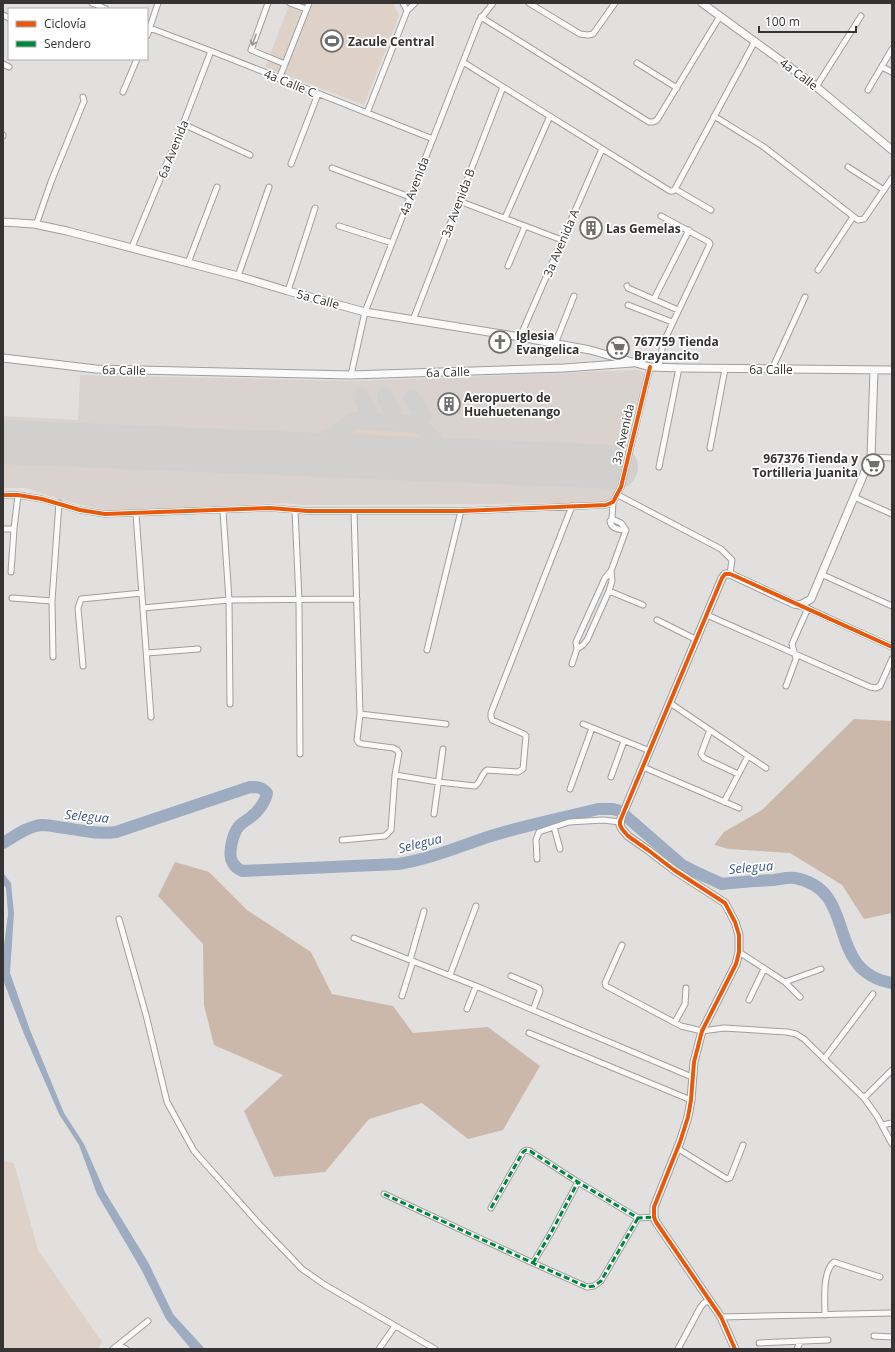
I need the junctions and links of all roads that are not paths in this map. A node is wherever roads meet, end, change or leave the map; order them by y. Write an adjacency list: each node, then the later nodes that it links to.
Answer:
1 (92, 3): 12 (street)
2 (158, 3): 18 (street)
3 (268, 3): 26 (street, one-way to 26)
4 (290, 3): 13 (street)
5 (309, 3): 13 (street)
6 (403, 3): 14 (street)
7 (415, 3): 14 (street)
8 (493, 3): 17 (street, 4a Avenida)
9 (529, 3): 10 (street)
10 (615, 3)
11 (702, 3): 15 (street, 4a Calle)
12 (104, 8)
13 (306, 9): 26 (street)
14 (407, 11): 38 (street)
15 (720, 16): 19 (street, 4a Calle); 33 (street)
16 (861, 16): 32 (street)
17 (481, 17): 23 (street, 4a Avenida); 33 (street)
18 (149, 27): 21 (street, 4a Calle C)
19 (755, 41): 32 (street, 4a Calle); 40 (street)
20 (892, 49): 28 (street)
21 (211, 50): 30 (street, 4a Calle C); 41 (street, 6a Avenida)
22 (137, 60): 35 (street)
23 (463, 62): 31 (street); 42 (street, 4a Avenida)
24 (637, 63): 33 (street)
25 (3, 64): 27 (street)
26 (285, 64): 30 (street)
27 (10, 67)
28 (882, 67): 29 (street); 34 (street)
29 (892, 72)
30 (279, 79): 36 (street, 4a Calle C)
31 (503, 87): 39 (street); 55 (street, 3a Avenida B)
32 (816, 87): 44 (street, 4a Calle)
33 (677, 88)
34 (868, 90)
35 (123, 92)
36 (318, 94): 38 (street, 4a Calle C); 46 (street)
37 (83, 97): 62 (street)
38 (367, 113): 42 (street, 4a Calle C)
39 (550, 116): 43 (street); 60 (street)
40 (714, 116): 52 (street); 59 (street)
41 (183, 124): 45 (street); 68 (street, 6a Avenida)
42 (433, 139): 54 (street, 4a Avenida)
43 (602, 149): 52 (street); 66 (street, 3a Avenida A)
44 (892, 150)
45 (250, 155)
46 (291, 164)
47 (848, 167): 53 (street)
48 (332, 168): 54 (street)
49 (892, 178): 53 (street)
50 (217, 187): 69 (street)
51 (269, 187): 72 (street)
52 (675, 189): 57 (street)
53 (884, 190): 59 (street)
54 (410, 197): 67 (street, 4a Avenida)
55 (459, 201): 60 (street); 81 (street, 3a Avenida B)
56 (315, 208): 74 (street)
57 (712, 210)
58 (661, 216): 65 (street)
59 (853, 217): 71 (street)
60 (505, 218): 64 (street)
61 (3, 222): 62 (street, 5a Calle)
62 (36, 225): 68 (street, 5a Calle)
63 (339, 226): 67 (street)
64 (525, 226): 66 (street); 70 (street)
65 (689, 230): 77 (street); 79 (street)
66 (562, 240): 83 (street, 3a Avenida A)
67 (392, 243): 80 (street, 4a Avenida)
68 (132, 247): 69 (street, 5a Calle)
69 (188, 263): 72 (street, 5a Calle)
70 (508, 266)
71 (818, 270)
72 (238, 276): 74 (street, 5a Calle)
73 (627, 286): 77 (street)
74 (288, 291): 80 (street, 5a Calle)
75 (574, 296): 84 (street)
76 (805, 297): 91 (street)
77 (654, 300): 79 (street)
78 (628, 305): 82 (street)
79 (678, 310): 82 (street)
80 (365, 312): 81 (street, 5a Calle); 94 (street, 4a Avenida)
81 (413, 320): 83 (street, 5a Calle)
82 (672, 322): 88 (street)
83 (520, 337): 84 (street, 5a Calle)
84 (555, 344): 86 (street, 5a Calle)
85 (3, 358): 94 (street, 6a Calle)
86 (636, 363): 87 (street, 6a Calle); 94 (street, 6a Calle)
87 (650, 367): 88 (street, 6a Calle); 101 (street, 3a Avenida)
88 (659, 367): 89 (street, 6a Calle)
89 (679, 368): 90 (street, 6a Calle); 98 (street)
90 (725, 369): 91 (street, 6a Calle); 95 (street)
91 (772, 369): 92 (street, 6a Calle)
92 (874, 370): 93 (street, 6a Calle); 96 (street)
93 (892, 370)
94 (351, 375)
95 (710, 448)
96 (871, 457): 97 (street); 102 (street)
97 (892, 458)
98 (658, 467)
99 (3, 495): 100 (street)
100 (18, 495): 103 (street); 113 (street)
101 (618, 495): 104 (street, 3a Avenida); 116 (street)
102 (854, 497): 111 (street); 117 (street)
103 (59, 503): 110 (street); 124 (street)
104 (612, 503): 105 (street); 114 (street)
105 (572, 506): 109 (street); 162 (street)
106 (295, 510): 107 (street); 108 (street); 123 (street)
107 (223, 511): 110 (street); 122 (street)
108 (354, 511): 109 (street); 121 (street)
109 (460, 511): 136 (street)
110 (136, 514): 119 (street)
111 (892, 514)
112 (3, 529): 113 (street)
113 (14, 529): 115 (street)
114 (611, 571): 118 (street); 135 (street)
115 (11, 572)
116 (730, 574): 126 (street); 130 (street)
117 (821, 574): 126 (street); 127 (street)
118 (609, 591): 125 (street); 135 (street)
119 (142, 593): 128 (street); 142 (street)
120 (12, 598): 124 (street)
121 (357, 599): 123 (street); 146 (street)
122 (229, 600): 123 (street); 128 (street); 145 (street)
123 (299, 600): 155 (street)
124 (52, 601): 139 (street)
125 (643, 605)
126 (800, 605): 129 (street)
127 (892, 606)
128 (143, 608): 137 (street)
129 (808, 608): 133 (street); 138 (street)
130 (707, 615): 132 (street); 138 (street)
131 (657, 620): 132 (street)
132 (697, 640): 144 (street)
133 (892, 647)
134 (198, 649): 137 (street)
135 (577, 649): 141 (street)
136 (427, 650)
137 (146, 653): 147 (street)
138 (795, 654): 140 (street); 143 (street)
139 (53, 657)
140 (892, 659)
141 (572, 664)
142 (83, 666)
143 (786, 686)
144 (670, 703): 151 (street); 154 (street)
145 (230, 704)
146 (360, 714): 148 (street); 160 (street)
147 (151, 717)
148 (446, 724)
149 (583, 724): 150 (street)
150 (592, 728): 152 (street); 163 (street)
151 (710, 730): 156 (street); 159 (street)
152 (624, 741): 154 (street); 161 (street)
153 (443, 749): 162 (street)
154 (650, 751): 157 (street)
155 (300, 754)
156 (748, 756): 158 (street); 159 (street)
157 (643, 766): 164 (street); 166 (street)
158 (766, 768)
159 (738, 774): 164 (street)
160 (395, 775): 162 (street); 170 (street)
161 (611, 776)
162 (438, 782): 167 (street)
163 (570, 789)
164 (724, 802): 165 (street)
165 (739, 808)
166 (625, 810): 168 (street)
167 (434, 814)
168 (620, 820): 169 (street); 178 (street)
169 (554, 827): 171 (street); 172 (street)
170 (342, 840)
171 (560, 849)
172 (537, 858)
173 (476, 906): 182 (street)
174 (424, 911): 179 (street)
175 (119, 919): 218 (street)
176 (354, 938): 179 (street)
177 (622, 945): 193 (street)
178 (739, 952): 180 (street); 194 (street)
179 (411, 960): 182 (street); 188 (street)
180 (764, 969): 184 (street); 190 (street)
181 (821, 969): 184 (street)
182 (450, 975): 185 (street)
183 (511, 976): 192 (street)
184 (785, 982): 189 (street)
185 (476, 986): 191 (street); 192 (street)
186 (686, 988): 193 (street)
187 (873, 994): 196 (street)
188 (402, 996)
189 (800, 997)
190 (749, 1000)
191 (467, 1009)
192 (533, 1010): 198 (street)
193 (675, 1022): 194 (street)
194 (702, 1031): 196 (street); 198 (street)
195 (529, 1033): 200 (street)
196 (824, 1059): 199 (street)
197 (892, 1070): 199 (street)
198 (692, 1077): 200 (street)
199 (864, 1098): 202 (street)
200 (691, 1100): 205 (street)
201 (892, 1122): 202 (street)
202 (882, 1125): 203 (street)
203 (892, 1144)
204 (743, 1145): 205 (street)
205 (678, 1148): 209 (street)
206 (578, 1182): 208 (street); 210 (street); 211 (street)
207 (384, 1194): 211 (street)
208 (491, 1208)
209 (654, 1217): 210 (street); 213 (street)
210 (638, 1218): 211 (street)
211 (533, 1263)
212 (880, 1277): 215 (street)
213 (710, 1300): 216 (street); 229 (street)
214 (892, 1313): 215 (street)
215 (825, 1315): 216 (street)
216 (721, 1317): 230 (street)
217 (148, 1321): 224 (street)
218 (395, 1326): 227 (street); 228 (street)
219 (874, 1336): 220 (street)
220 (892, 1337)
221 (828, 1340): 222 (street)
222 (800, 1342): 223 (street); 231 (street)
223 (759, 1344)
224 (118, 1345): 225 (street); 226 (street)
225 (113, 1349)
226 (126, 1349)
227 (379, 1349)
228 (435, 1349)
229 (678, 1349)
230 (735, 1349)
231 (797, 1349)

